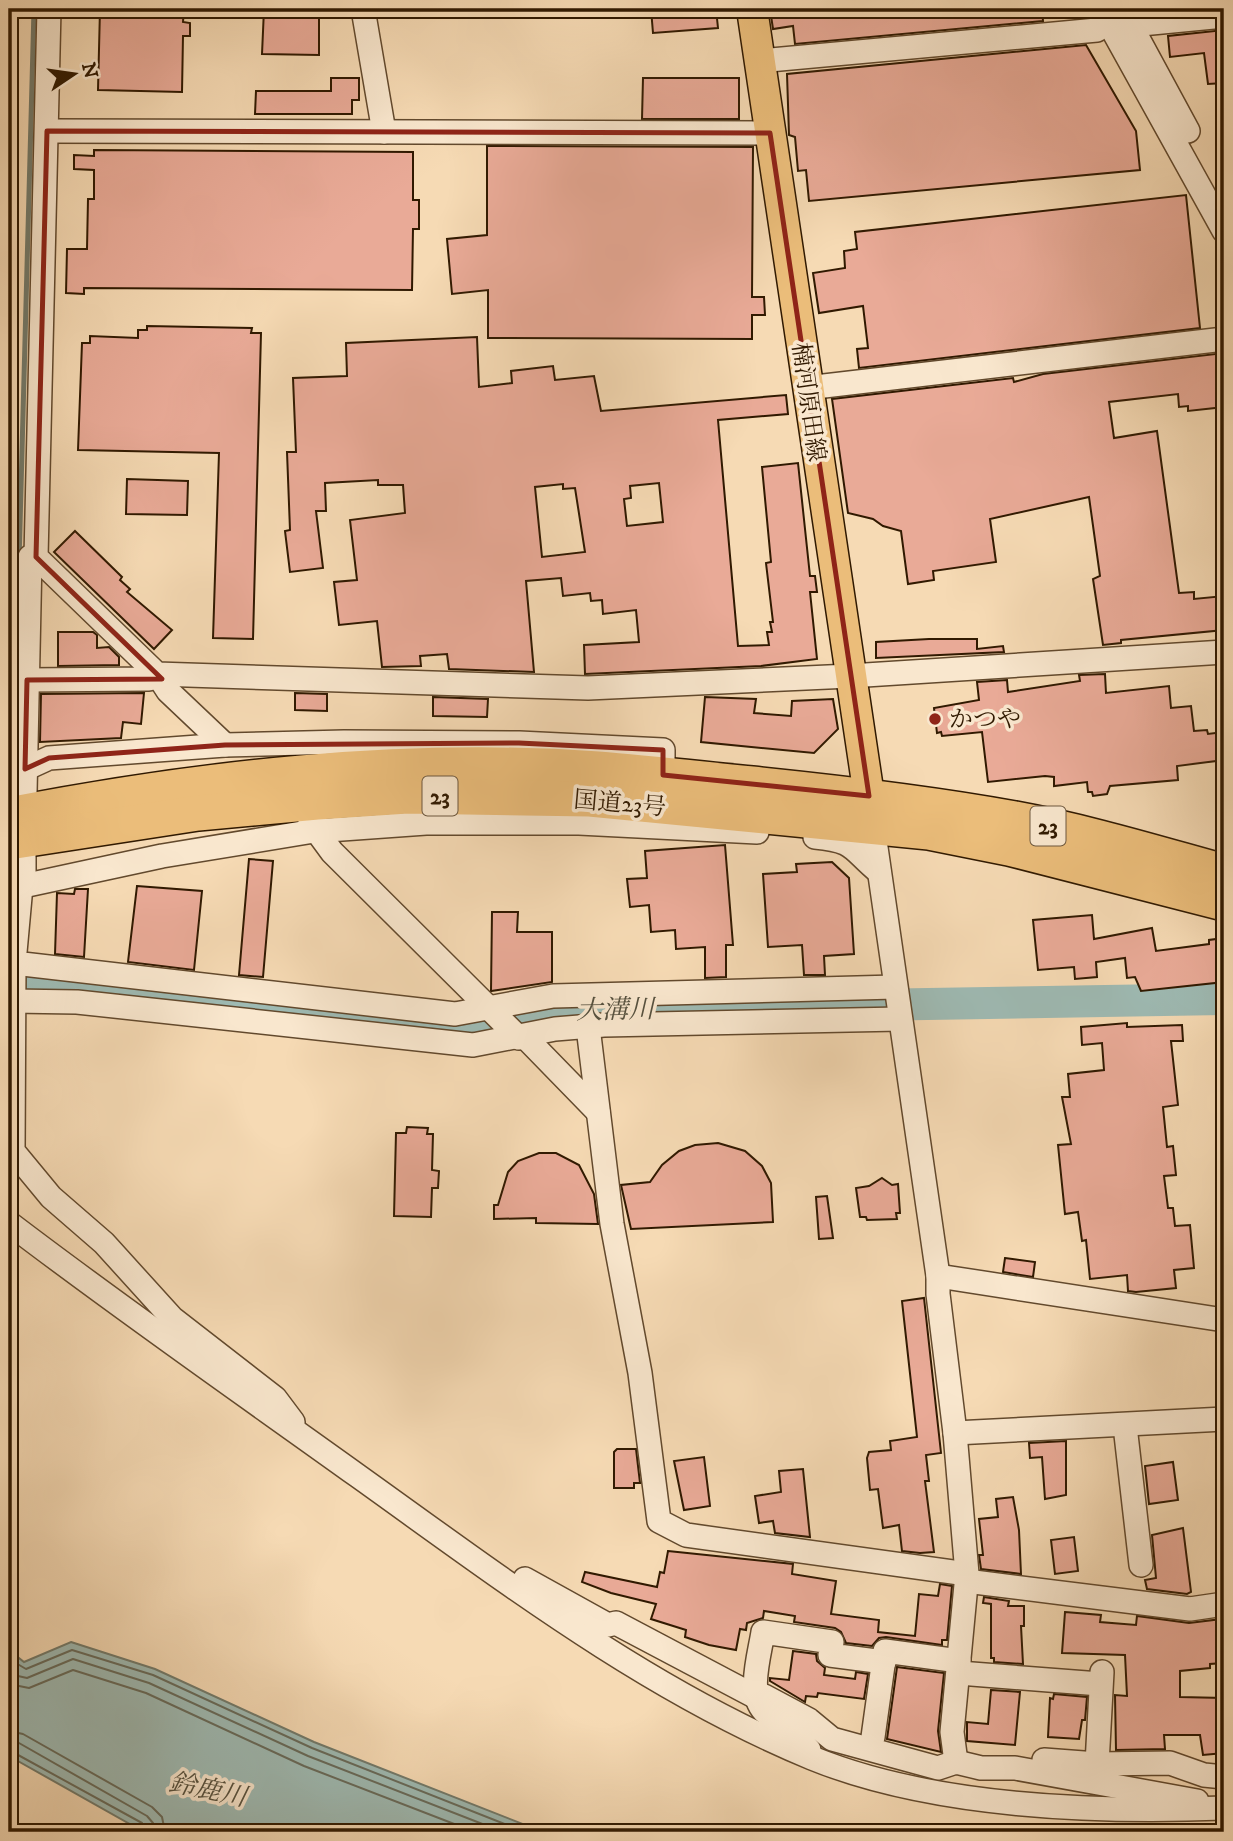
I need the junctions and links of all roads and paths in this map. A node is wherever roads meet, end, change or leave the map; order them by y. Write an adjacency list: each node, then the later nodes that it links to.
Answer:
1 (49, 9): 9 (street)
2 (363, 9): 10 (street)
3 (752, 9): 8 (main road, 楠河原田線)
4 (1085, 9): 7 (street)
5 (1224, 16): 6 (street)
6 (1127, 17): 12 (street)
7 (1099, 19): 8 (street); 12 (street)
8 (760, 61): 11 (main road, 楠河原田線)
9 (47, 131): 10 (street); 18 (street)
10 (384, 132): 11 (street)
11 (770, 132): 15 (main road, 楠河原田線)
12 (1209, 200): 13 (street)
13 (1224, 231)
14 (1224, 339): 15 (street)
15 (807, 388): 21 (main road, 楠河原田線)
16 (9, 532): 17 (path)
17 (16, 539)
18 (36, 557): 20 (street); 22 (street)
19 (1224, 652): 21 (street)
20 (157, 674): 21 (street); 22 (street); 23 (street)
21 (850, 676): 27 (main road, 楠河原田線)
22 (27, 680): 24 (street)
23 (225, 745): 24 (street); 25 (street)
24 (25, 769): 26 (street)
25 (663, 775): 26 (highway, 国道23号 / 23); 27 (highway, 国道23号 / 23)
26 (17, 804)
27 (871, 810): 29 (highway, 国道23号 / 23); 30 (street); 31 (highway, 国道23号 / 23); 33 (highway, 国道23号 / 23)
28 (311, 823): 30 (street); 32 (street); 37 (street)
29 (17, 847): 32 (street)
30 (879, 872): 35 (street)
31 (1224, 872)
32 (18, 887): 34 (street)
33 (1224, 903)
34 (14, 965): 36 (street); 37 (street)
35 (895, 989): 37 (street); 38 (street)
36 (12, 999): 40 (street); 48 (street)
37 (491, 1008): 40 (street)
38 (899, 1017): 39 (street); 43 (street)
39 (588, 1027): 40 (street); 41 (street)
40 (520, 1036): 41 (street)
41 (598, 1112): 51 (street)
42 (9, 1223): 48 (street)
43 (939, 1276): 44 (street); 47 (street)
44 (1224, 1320)
45 (1224, 1419): 46 (street)
46 (1125, 1426): 47 (street); 50 (street)
47 (955, 1433): 51 (street)
48 (299, 1434): 49 (street)
49 (460, 1550): 55 (street); 57 (street)
50 (1141, 1565)
51 (966, 1578): 52 (street); 54 (street)
52 (1224, 1604)
53 (884, 1662): 54 (street); 55 (street); 56 (street)
54 (959, 1667): 58 (street); 59 (street)
55 (756, 1697): 57 (street); 58 (street)
56 (873, 1737)
57 (815, 1759): 62 (street)
58 (956, 1762): 60 (street)
59 (1097, 1763): 60 (street); 61 (street)
60 (1015, 1768): 62 (street)
61 (1224, 1777)
62 (1224, 1808)

